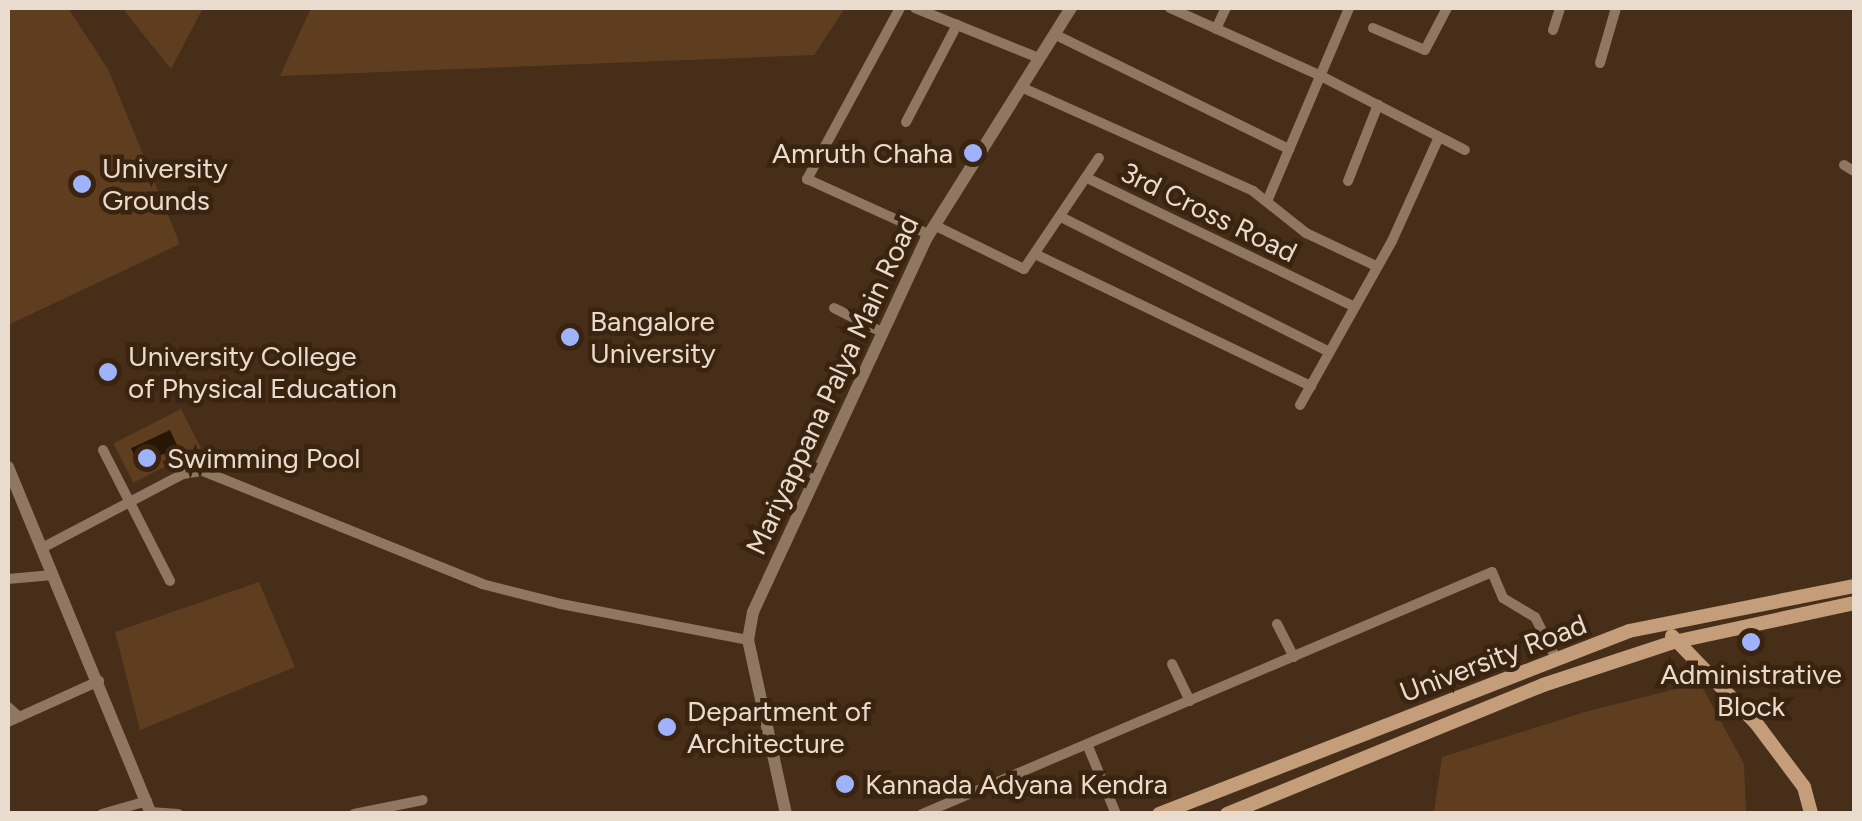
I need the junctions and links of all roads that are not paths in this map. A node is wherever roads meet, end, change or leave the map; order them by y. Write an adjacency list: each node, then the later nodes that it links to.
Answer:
1 (900, 8): 29 (street)
2 (914, 8): 10 (street)
3 (1170, 8): 11 (street)
4 (1226, 8): 11 (street)
5 (1349, 8): 17 (street)
6 (1447, 8): 12 (street)
7 (1560, 8): 13 (street)
8 (1616, 8): 16 (street)
9 (1066, 9): 14 (street, Mariyappana Palya Main Road)
10 (957, 25): 15 (street); 20 (street)
11 (1216, 28): 17 (street)
12 (1373, 28)
13 (1553, 30)
14 (1054, 34): 15 (street, Mariyappana Palya Main Road); 22 (street)
15 (1039, 58): 18 (street, Mariyappana Palya Main Road)
16 (1600, 63)
17 (1319, 75): 19 (street); 22 (street)
18 (1021, 87): 27 (street); 29 (street, Mariyappana Palya Main Road)
19 (1378, 105): 21 (street); 26 (street)
20 (906, 122)
21 (1440, 137): 23 (street); 31 (street)
22 (1289, 149): 27 (street)
23 (1465, 150)
24 (1099, 158): 25 (street)
25 (1087, 178): 28 (street, 3rd Cross Road); 32 (street, 3rd Cross Road)
26 (1348, 181)
27 (1268, 199): 31 (street)
28 (1061, 217): 30 (street, 3rd Cross Road); 35 (street)
29 (931, 230): 30 (street); 34 (street, Mariyappana Palya Main Road)
30 (1036, 255): 36 (street)
31 (1376, 266): 32 (street)
32 (1354, 306): 35 (street)
33 (834, 308): 34 (street)
34 (882, 332): 49 (street, Mariyappana Palya Main Road)
35 (1329, 352): 36 (street)
36 (1311, 386): 37 (street)
37 (1300, 405)
38 (103, 450): 40 (street)
39 (8, 467): 41 (street)
40 (130, 502): 41 (street); 44 (street); 49 (street)
41 (42, 548): 42 (street)
42 (54, 575): 43 (street); 54 (street)
43 (8, 578)
44 (170, 582)
45 (1854, 586): 47 (main road, University Road)
46 (1854, 603): 50 (main road, University Road)
47 (1665, 622): 50 (main road); 52 (main road, University Road)
48 (1277, 624): 51 (street)
49 (748, 640): 61 (street, Mariyappana Palya Main Road)
50 (1674, 642): 71 (main road, University Road); 72 (main road)
51 (1294, 657): 52 (street); 55 (street)
52 (1557, 660): 70 (main road, University Road)
53 (1172, 664): 55 (street)
54 (99, 681): 57 (street); 63 (street)
55 (1190, 701): 59 (street)
56 (8, 707): 57 (street)
57 (19, 717): 58 (street)
58 (8, 722)
59 (1088, 744): 68 (street); 69 (street)
60 (701, 748): 61 (street)
61 (772, 748): 67 (street, Mariyappana Palya Main Road)
62 (424, 800): 66 (street)
63 (150, 809): 64 (street); 65 (street)
64 (102, 814)
65 (178, 814)
66 (354, 814)
67 (786, 814)
68 (922, 814)
69 (1116, 814)
70 (1160, 814)
71 (1227, 814)
72 (1812, 814)

